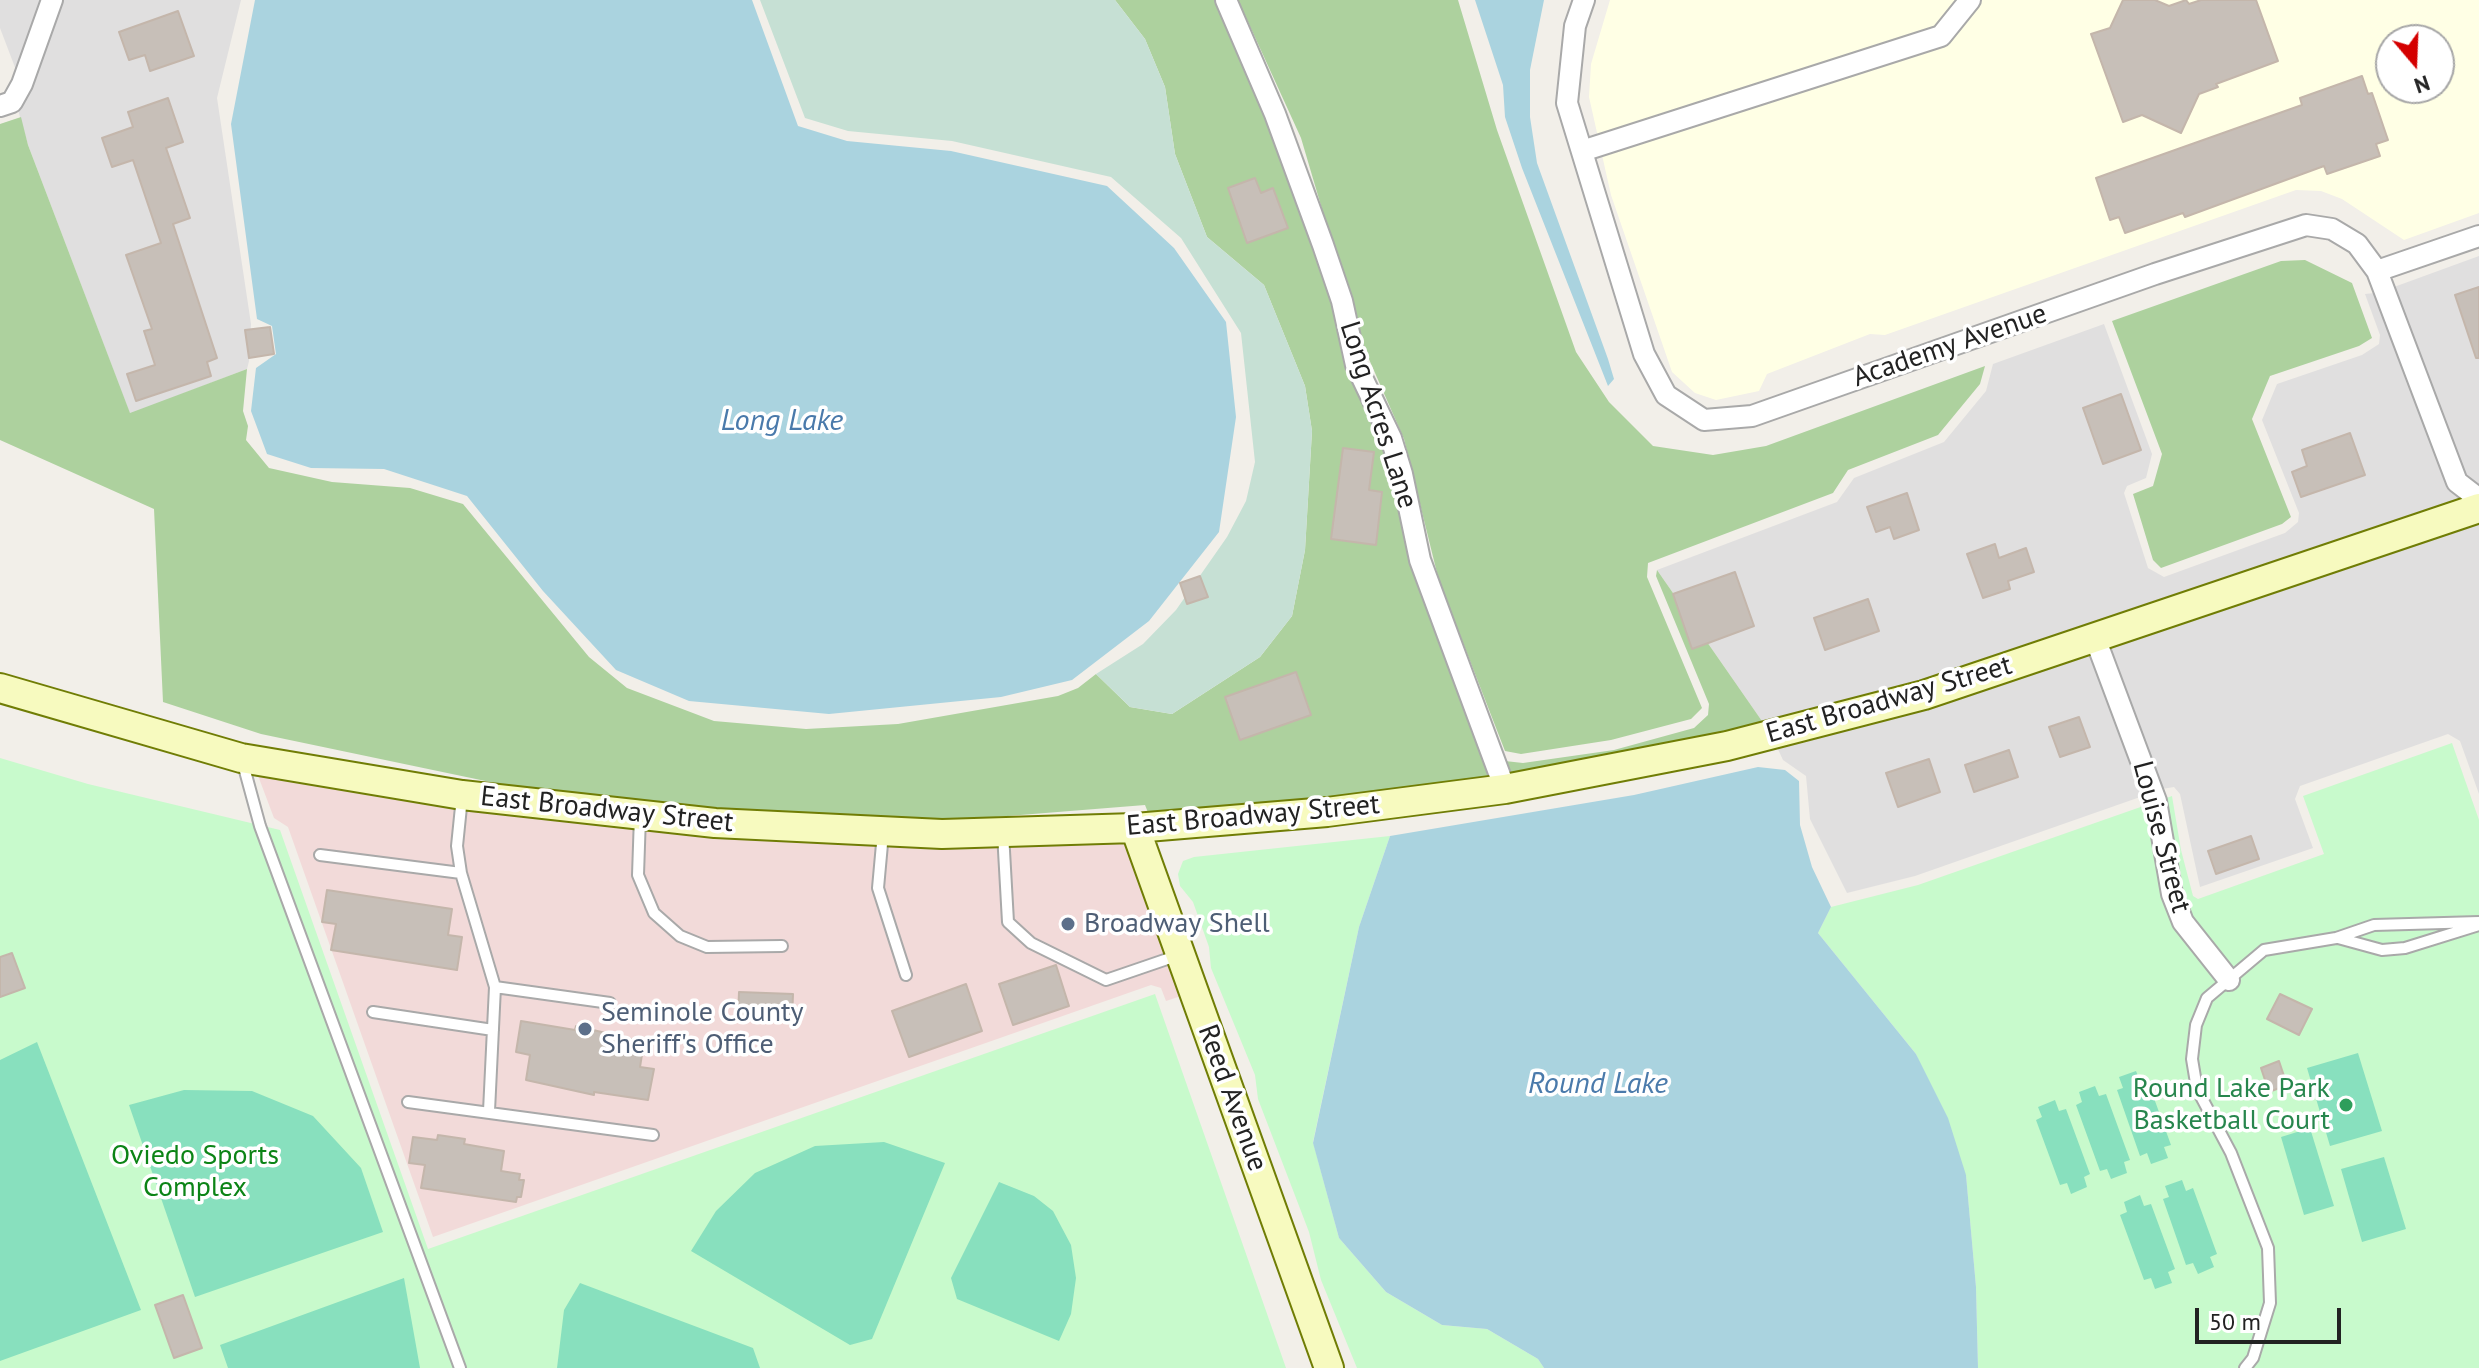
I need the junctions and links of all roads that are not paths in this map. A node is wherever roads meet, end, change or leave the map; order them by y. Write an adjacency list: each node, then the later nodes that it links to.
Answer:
1 (52, 0): 5 (street)
2 (1226, 0): 14 (street, Long Acres Lane)
3 (1584, 0): 6 (street, Academy Avenue)
4 (1970, 0): 6 (street)
5 (0, 106)
6 (1582, 151): 8 (street, Academy Avenue)
7 (2479, 236): 8 (street)
8 (2377, 271): 9 (street, Academy Avenue)
9 (2479, 499)
10 (2479, 508): 11 (main road, East Broadway Street)
11 (2095, 638): 14 (main road, East Broadway Street); 27 (street, Louise Street)
12 (0, 688): 13 (main road, East Broadway Street)
13 (241, 758): 15 (main road, East Broadway Street); 35 (lane)
14 (1505, 789): 17 (main road, East Broadway Street)
15 (462, 795): 16 (main road, East Broadway Street); 21 (lane)
16 (640, 814): 18 (main road, East Broadway Street); 24 (lane)
17 (1135, 828): 19 (main road, East Broadway Street); 25 (main road, Reed Avenue)
18 (883, 831): 19 (main road, East Broadway Street); 26 (lane)
19 (1003, 832): 25 (lane)
20 (320, 855): 21 (lane)
21 (461, 873): 28 (lane)
22 (2479, 923): 23 (lane); 23 (lane)
23 (2336, 938): 27 (lane)
24 (782, 946)
25 (1181, 955): 36 (main road, Reed Avenue)
26 (906, 975)
27 (2229, 980): 37 (lane)
28 (495, 987): 29 (lane); 31 (lane)
29 (610, 1003)
30 (373, 1012): 31 (lane)
31 (493, 1030): 33 (lane)
32 (408, 1102): 33 (lane)
33 (489, 1111): 34 (lane)
34 (653, 1135)
35 (460, 1368)
36 (1329, 1368)
37 (2245, 1368)

